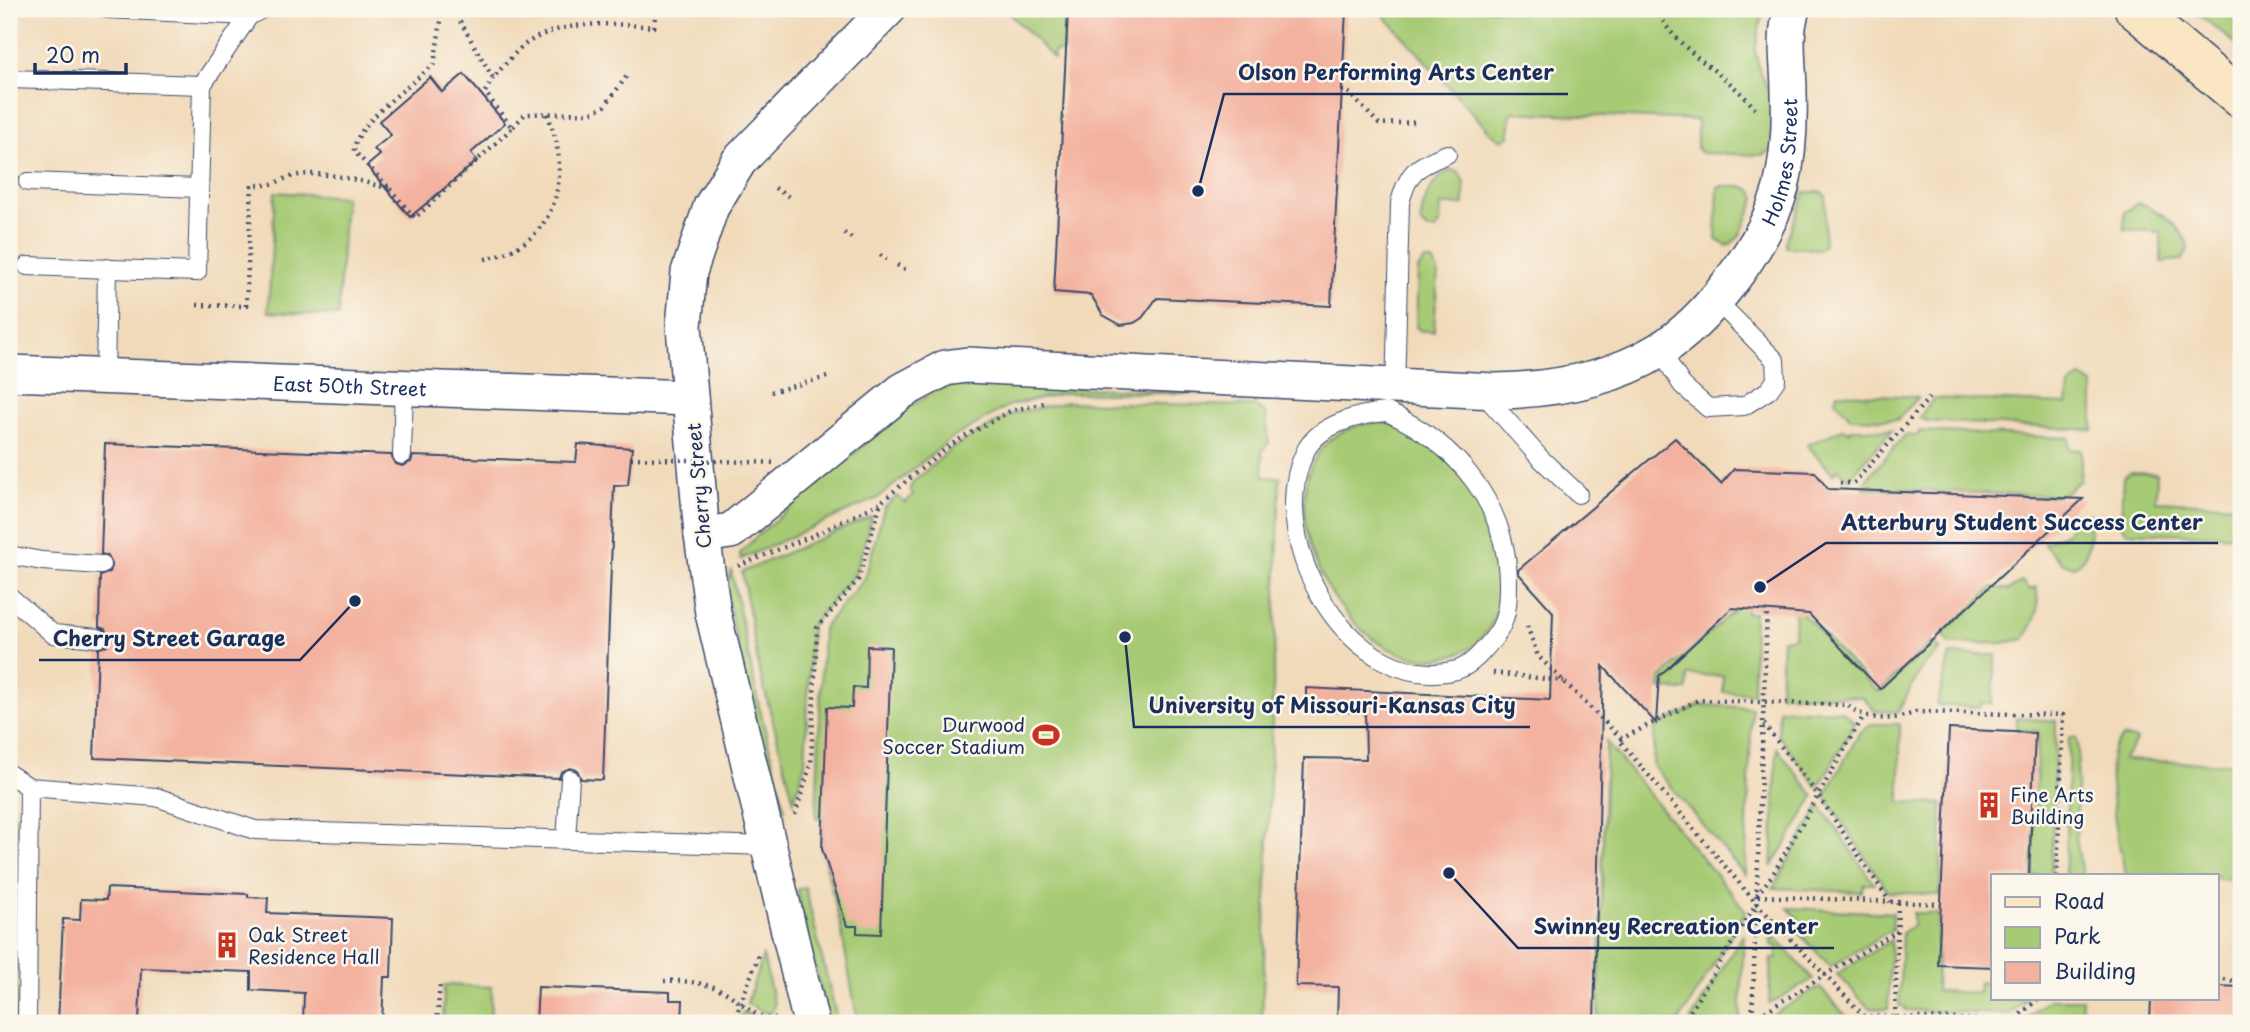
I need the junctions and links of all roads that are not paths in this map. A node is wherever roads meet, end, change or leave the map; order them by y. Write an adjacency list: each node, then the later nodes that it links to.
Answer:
1 (107, 9): 5 (lane)
2 (888, 9): 20 (street, Cherry Street)
3 (1792, 9): 14 (street, Holmes Street)
4 (2134, 9): 8 (main road)
5 (256, 13): 7 (lane)
6 (9, 79): 7 (lane)
7 (202, 85): 11 (lane)
8 (2241, 99)
9 (1447, 155): 21 (lane)
10 (28, 182): 11 (lane)
11 (199, 188): 13 (lane)
12 (27, 266): 13 (lane)
13 (107, 268): 17 (lane)
14 (1716, 300): 15 (street); 15 (lane)
15 (1660, 350): 19 (street)
16 (9, 373): 17 (street, East 50th Street)
17 (105, 377): 18 (street, East 50th Street)
18 (404, 387): 20 (street, East 50th Street); 22 (lane)
19 (1481, 391): 21 (street); 23 (lane)
20 (690, 398): 24 (street, Cherry Street)
21 (1392, 400): 21 (lane); 24 (street)
22 (402, 455)
23 (1578, 494)
24 (702, 535): 33 (street, Cherry Street)
25 (9, 555): 26 (lane)
26 (101, 565)
27 (9, 596): 28 (lane)
28 (98, 638)
29 (9, 774): 31 (lane)
30 (570, 779): 32 (lane)
31 (29, 787): 32 (lane); 35 (lane)
32 (566, 840): 33 (lane)
33 (769, 846): 34 (street, Cherry Street)
34 (797, 1021)
35 (27, 1023)

